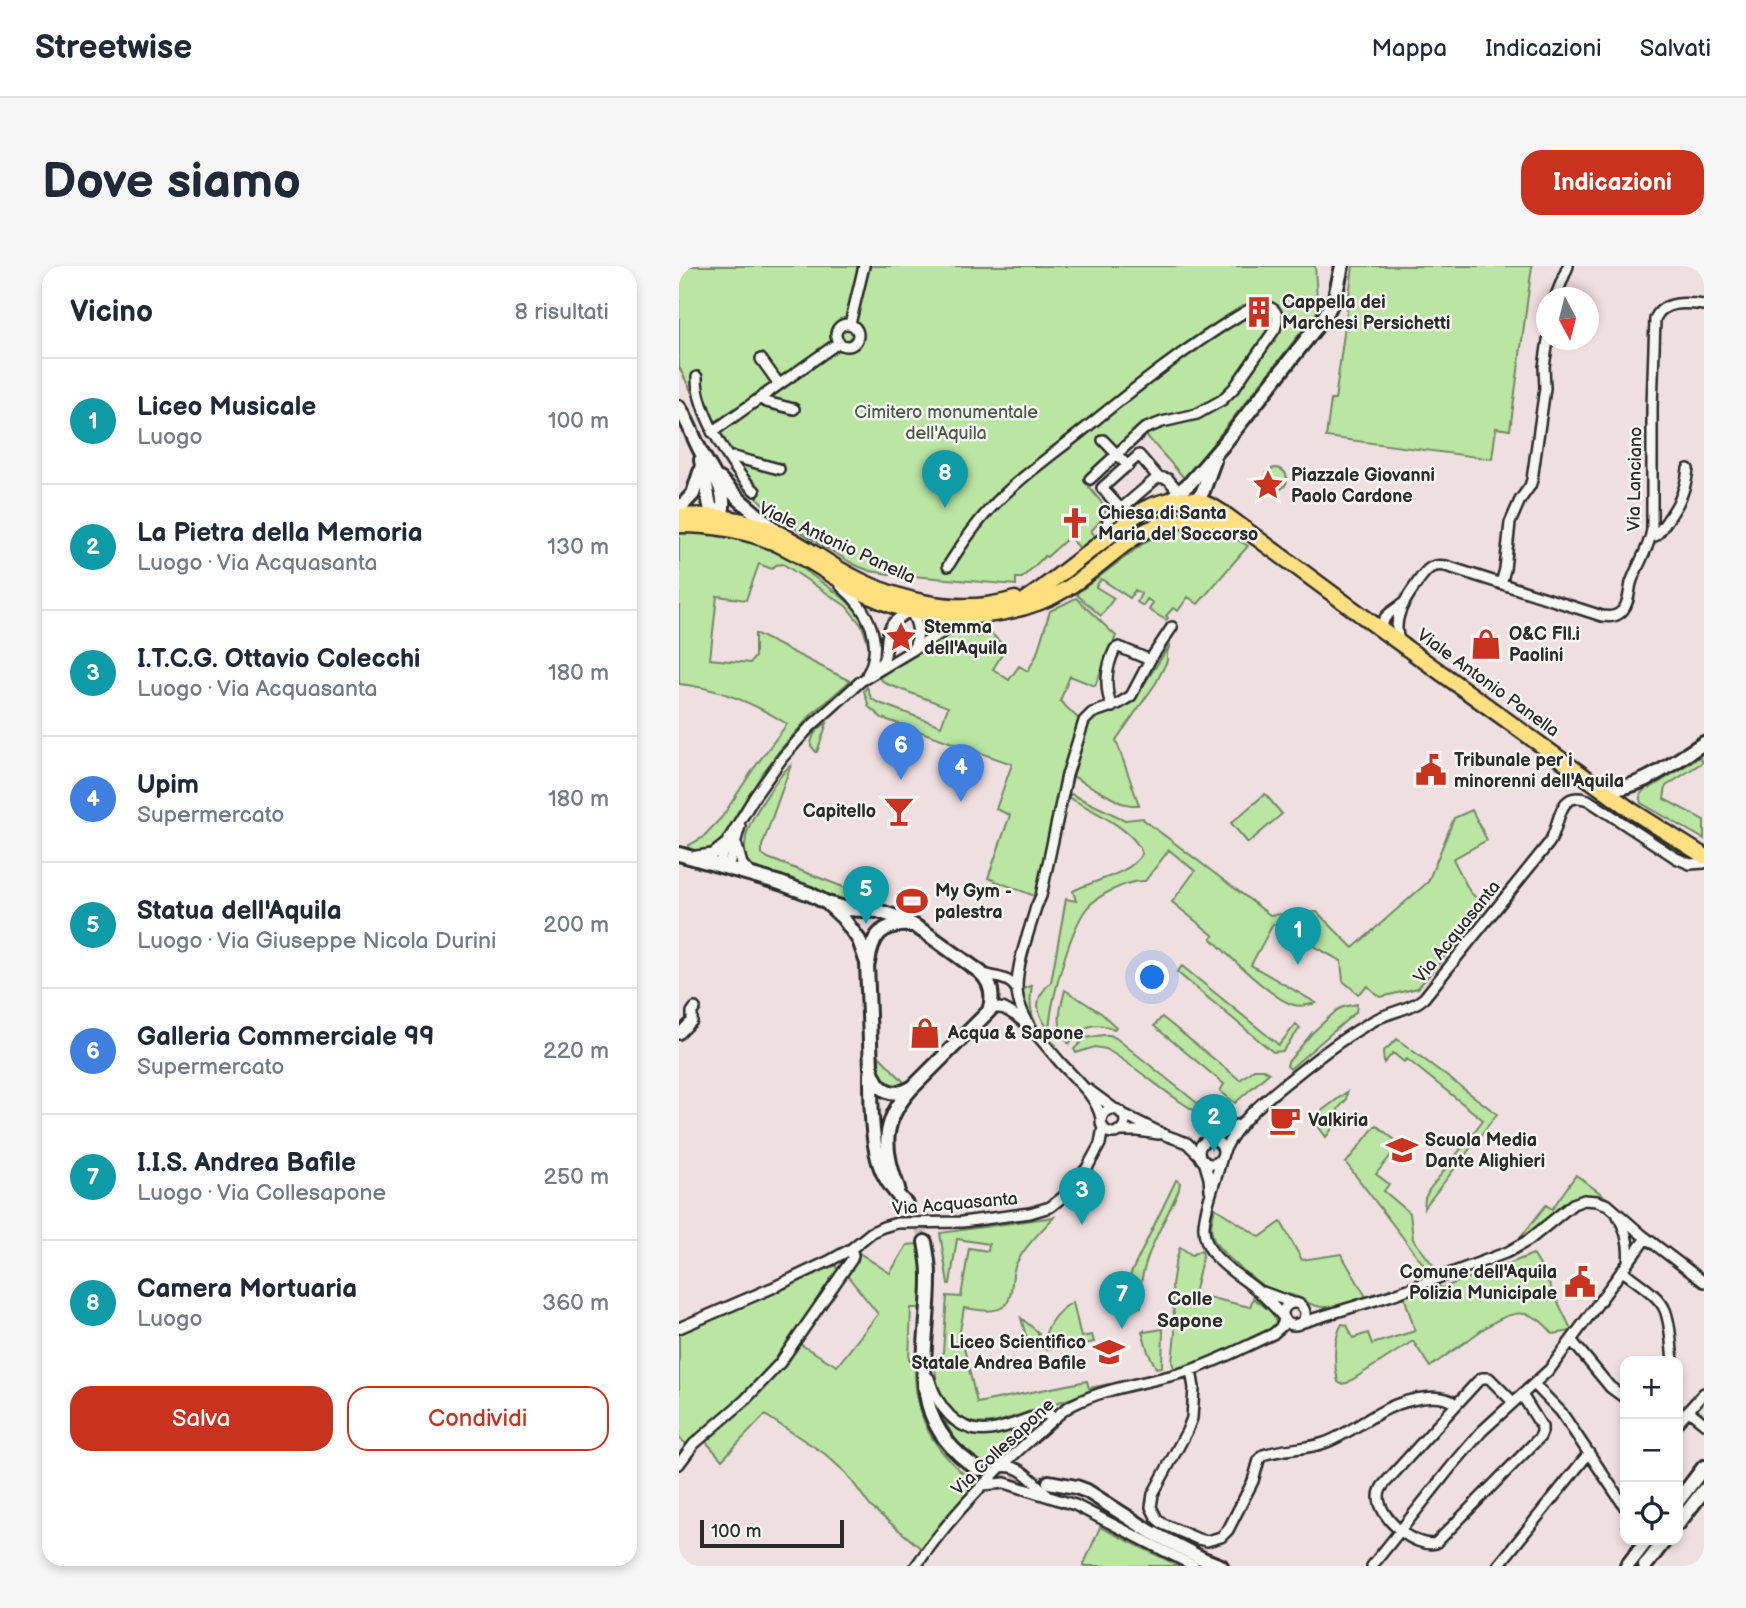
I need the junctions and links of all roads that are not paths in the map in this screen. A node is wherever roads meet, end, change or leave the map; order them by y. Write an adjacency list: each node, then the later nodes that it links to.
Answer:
1 (864, 266): 6 (street)
2 (1342, 266): 27 (street)
3 (1568, 266): 4 (street)
4 (1559, 287)
5 (1704, 305): 40 (street, Via Lanciano)
6 (850, 324): 7 (street); 7 (street)
7 (838, 342): 11 (street)
8 (1547, 350): 44 (street)
9 (761, 359): 11 (street)
10 (697, 377): 16 (street)
11 (779, 384): 12 (street)
12 (759, 398): 14 (street); 16 (street)
13 (679, 401): 15 (street)
14 (794, 409)
15 (681, 411): 18 (street)
16 (713, 431): 20 (street)
17 (1103, 440): 19 (street)
18 (700, 454): 24 (street); 32 (street); 33 (street)
19 (1117, 454): 21 (street); 26 (street); 42 (street)
20 (729, 458): 22 (street); 28 (street)
21 (1128, 466): 25 (street); 31 (street)
22 (779, 469)
23 (1688, 469): 40 (street)
24 (713, 472): 33 (street); 37 (street)
25 (1158, 477): 29 (street); 31 (street)
26 (1090, 479)
27 (1200, 482): 29 (street); 30 (street)
28 (755, 491)
29 (1174, 496): 30 (main road, Viale Antonio Panella); 38 (main road, Viale Antonio Panella)
30 (1201, 501): 34 (street); 39 (main road, Viale Antonio Panella)
31 (1120, 508): 38 (street)
32 (679, 509)
33 (719, 516): 35 (main road, Viale Antonio Panella); 36 (street); 37 (main road, Viale Antonio Panella)
34 (1214, 520): 39 (main road, Viale Antonio Panella); 48 (main road, Viale Antonio Panella)
35 (681, 522): 36 (main road, Viale Antonio Panella)
36 (740, 532): 41 (main road, Viale Antonio Panella)
37 (782, 535): 45 (main road, Viale Antonio Panella)
38 (1111, 535): 43 (main road, Viale Antonio Panella)
39 (1253, 535): 49 (main road, Viale Antonio Panella)
40 (1651, 536): 44 (street, Via Lanciano)
41 (815, 565): 47 (main road, Viale Antonio Panella); 58 (street)
42 (948, 566)
43 (1057, 578): 46 (main road, Viale Antonio Panella); 48 (main road, Viale Antonio Panella)
44 (1501, 584): 51 (street, Via Lanciano)
45 (878, 588): 46 (main road, Viale Antonio Panella); 47 (street)
46 (951, 606): 47 (street)
47 (910, 611): 50 (main road, Viale Antonio Panella); 55 (street); 57 (street)
48 (1004, 612): 50 (main road, Viale Antonio Panella)
49 (1360, 614): 51 (street); 53 (main road, Viale Antonio Panella)
50 (984, 616): 55 (street)
51 (1394, 616): 53 (street, Via Lanciano); 54 (street, Via Lanciano)
52 (1172, 627): 56 (street)
53 (1383, 631): 54 (main road, Viale Antonio Panella)
54 (1401, 644): 62 (main road, Viale Antonio Panella)
55 (913, 649): 57 (street)
56 (1150, 660): 59 (street); 59 (street)
57 (874, 671): 58 (street)
58 (865, 678): 64 (street)
59 (1112, 707): 72 (street)
60 (1704, 743): 61 (street)
61 (1649, 777): 62 (street); 63 (street)
62 (1603, 789): 63 (main road, Viale Antonio Panella)
63 (1631, 810): 66 (main road, Viale Antonio Panella)
64 (733, 837): 65 (street); 68 (street); 69 (street)
65 (682, 855): 68 (street)
66 (1704, 856)
67 (1704, 863): 86 (street, Via Acquasanta)
68 (723, 867): 69 (street)
69 (754, 876): 70 (street)
70 (827, 903): 71 (street); 73 (street)
71 (918, 927): 73 (street); 74 (street)
72 (1019, 969): 75 (street); 76 (street)
73 (868, 970): 82 (street)
74 (980, 972): 75 (street); 79 (street)
75 (999, 978): 76 (street)
76 (1017, 993): 78 (street); 80 (street)
77 (695, 1008): 81 (street)
78 (997, 1008): 79 (street); 80 (street)
79 (984, 1017): 84 (street)
80 (1034, 1033): 83 (street)
81 (679, 1034)
82 (871, 1068): 84 (street); 84 (street)
83 (1080, 1083): 85 (street); 87 (street)
84 (913, 1087)
85 (1119, 1111): 87 (street); 88 (street); 89 (street)
86 (1251, 1113): 91 (street); 93 (street, Via Acquasanta)
87 (1102, 1123): 88 (street); 92 (street, Via Acquasanta)
88 (1116, 1132): 89 (street); 92 (street, Via Acquasanta)
89 (1165, 1135): 90 (street)
90 (1182, 1141): 91 (street); 94 (street)
91 (1209, 1141): 93 (street); 94 (street)
92 (1100, 1144): 99 (street, Via Acquasanta)
93 (1222, 1155): 94 (street); 95 (street, Via Acquasanta)
94 (1202, 1158): 95 (street)
95 (1210, 1196): 102 (street)
96 (1613, 1209): 97 (street); 100 (street); 104 (street)
97 (1647, 1238): 100 (street); 101 (street)
98 (925, 1242): 110 (street)
99 (852, 1249): 107 (street, Via Acquasanta); 124 (street)
100 (1625, 1266): 108 (street); 109 (street)
101 (1704, 1282)
102 (1255, 1289): 103 (street); 105 (street)
103 (1297, 1304): 104 (street); 105 (street); 106 (street)
104 (1333, 1312): 106 (street)
105 (1284, 1318): 106 (street); 111 (street, Via Collesapone)
106 (1297, 1324)
107 (679, 1328)
108 (1571, 1341): 112 (street); 114 (street)
109 (1672, 1356)
110 (924, 1357): 119 (street); 128 (street)
111 (1191, 1370): 117 (street); 119 (street, Via Collesapone)
112 (1534, 1384): 115 (street); 122 (street)
113 (1704, 1393): 118 (street)
114 (1620, 1394)
115 (1522, 1395): 116 (street); 137 (street)
116 (1513, 1402): 117 (street); 137 (street)
117 (1457, 1404): 137 (street)
118 (1689, 1411): 120 (street); 121 (street)
119 (1054, 1418): 123 (street, Via Collesapone)
120 (1681, 1419)
121 (1704, 1423)
122 (1589, 1453): 135 (street); 144 (street)
123 (1014, 1454): 125 (street, Via Collesapone); 126 (street)
124 (679, 1464)
125 (1000, 1467): 126 (street); 130 (street); 131 (street, Via Collesapone)
126 (1017, 1467): 134 (street)
127 (1704, 1467): 133 (street)
128 (978, 1469)
129 (1049, 1482): 142 (street)
130 (1005, 1483): 131 (street); 134 (street)
131 (982, 1485): 140 (street, Via Collesapone)
132 (1704, 1490): 136 (street)
133 (1683, 1494)
134 (1050, 1497): 141 (street)
135 (1620, 1500)
136 (1683, 1517)
137 (1400, 1531): 143 (street)
138 (1643, 1545): 145 (street)
139 (1661, 1545): 146 (street)
140 (916, 1566)
141 (1194, 1566)
142 (1221, 1566)
143 (1372, 1566)
144 (1498, 1566)
145 (1627, 1566)
146 (1645, 1566)

